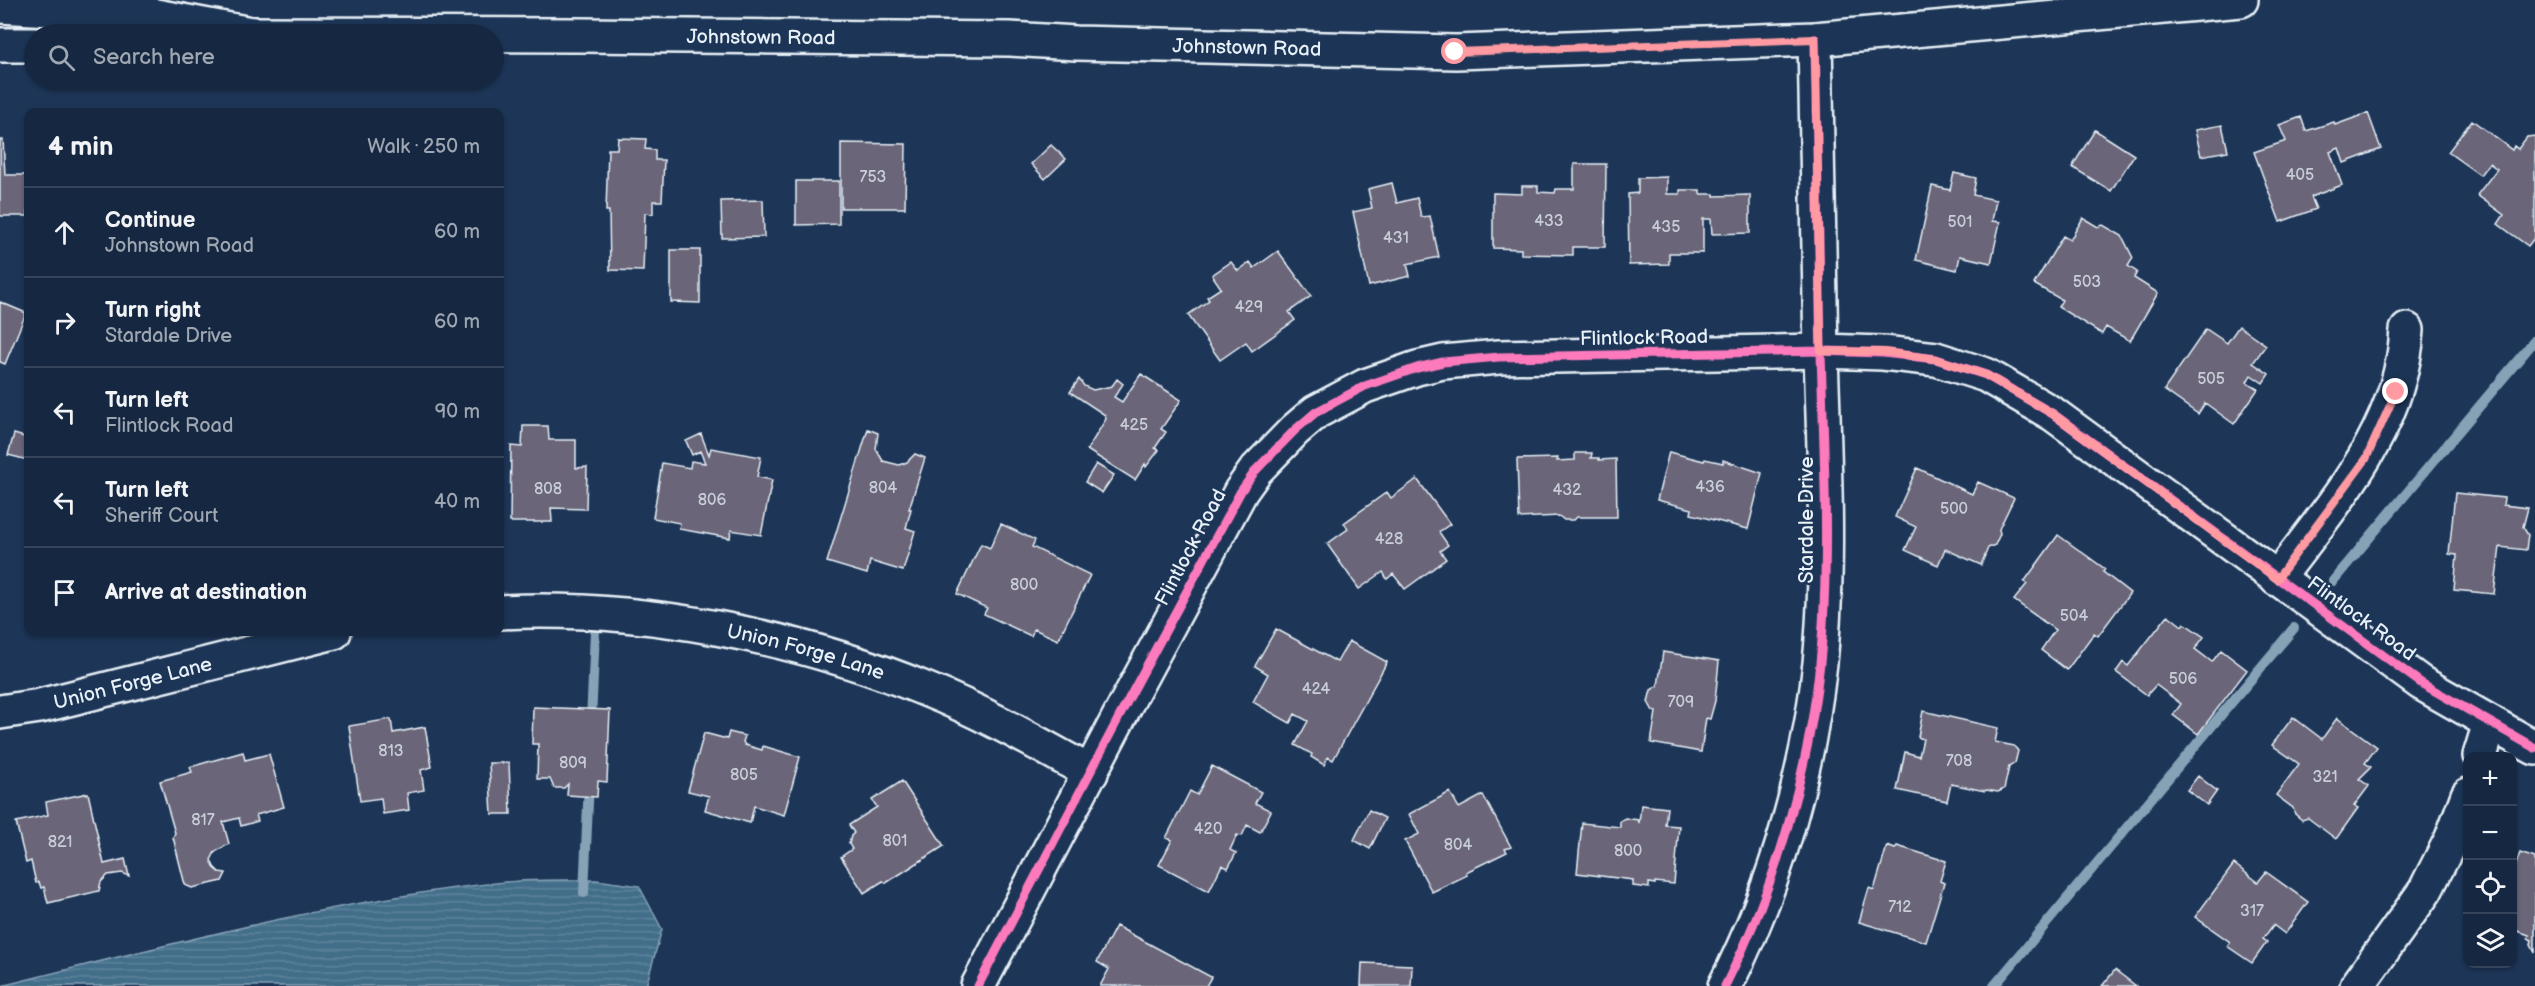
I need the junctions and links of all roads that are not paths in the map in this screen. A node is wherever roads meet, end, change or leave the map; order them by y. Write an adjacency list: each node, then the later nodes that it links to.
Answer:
1 (2241, 0): 5 (street, Johnstown Road)
2 (0, 6): 3 (street, Johnstown Road)
3 (197, 24)
4 (504, 36): 5 (street, Johnstown Road)
5 (1815, 39): 9 (street, Stardale Drive)
6 (0, 45): 7 (street)
7 (24, 45)
8 (2407, 330): 10 (street)
9 (1821, 351): 10 (street, Flintlock Road); 17 (street, Flintlock Road); 20 (street, Stardale Drive)
10 (2277, 579): 14 (street, Flintlock Road)
11 (504, 612): 17 (street, Union Forge Lane)
12 (318, 636): 13 (street, Union Forge Lane)
13 (0, 712)
14 (2490, 723): 15 (street, Flintlock Road); 16 (street)
15 (2535, 748)
16 (2481, 752)
17 (1091, 773): 19 (street, Flintlock Road)
18 (2464, 806): 21 (street)
19 (978, 986)
20 (1725, 986)
21 (2357, 986)

